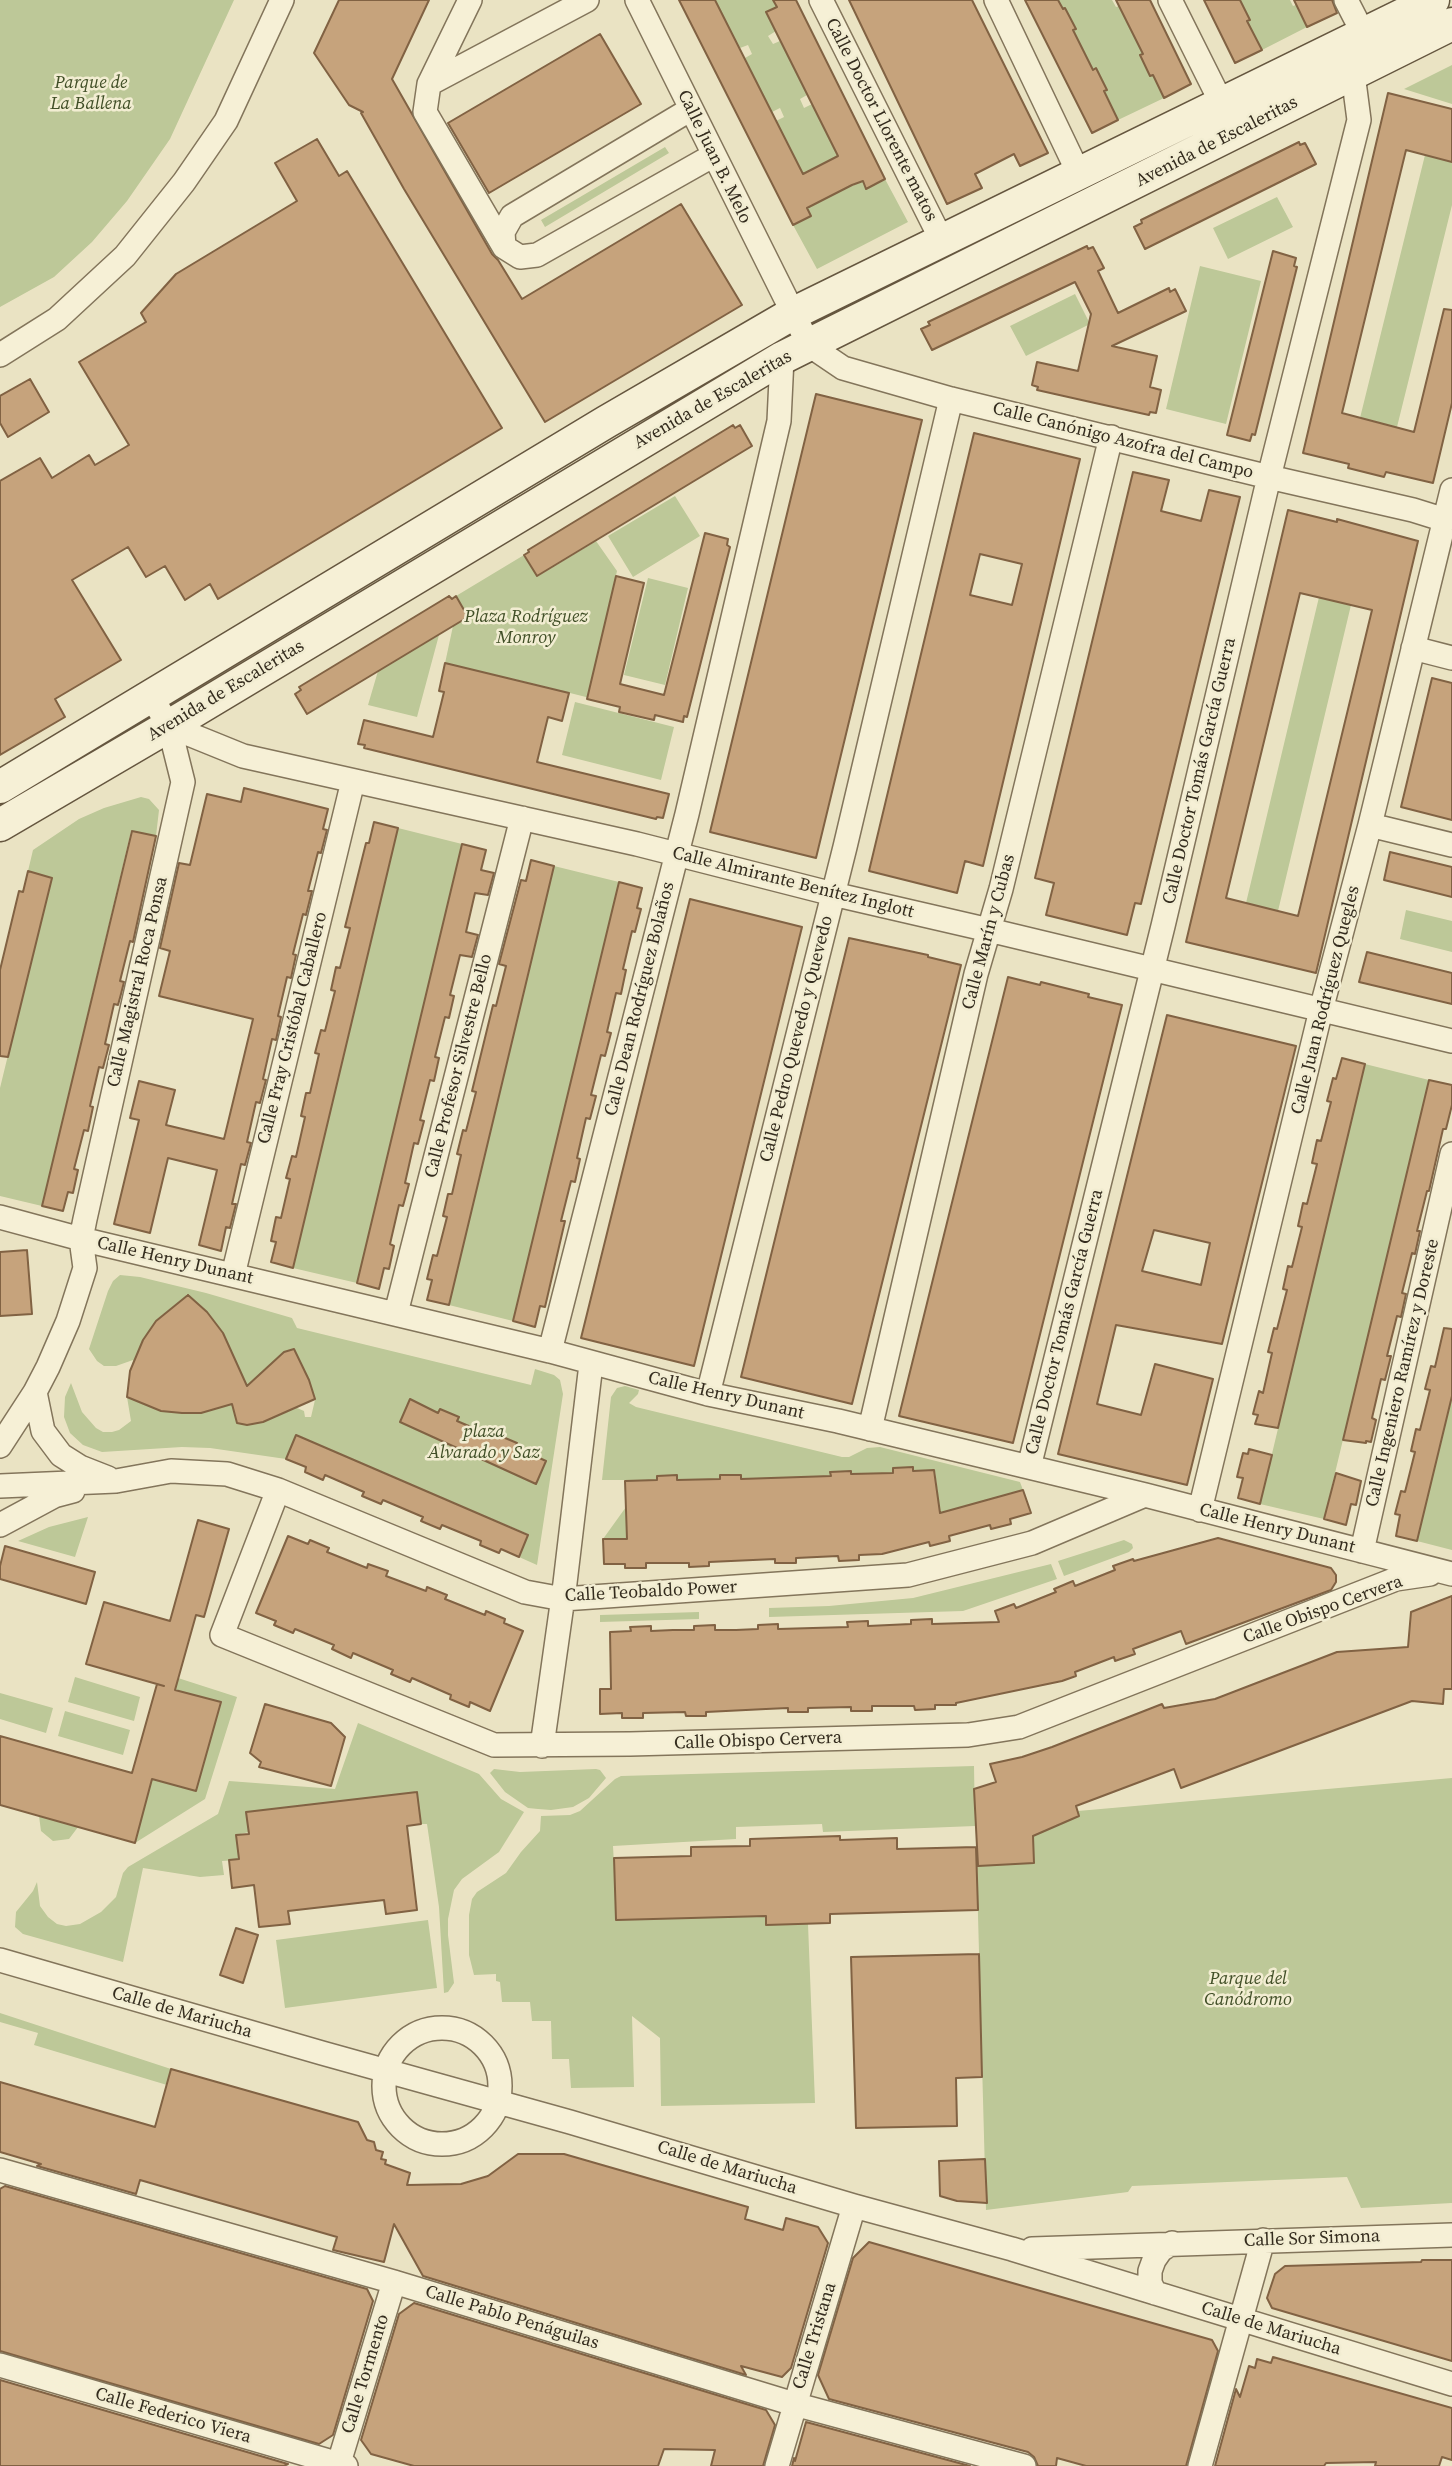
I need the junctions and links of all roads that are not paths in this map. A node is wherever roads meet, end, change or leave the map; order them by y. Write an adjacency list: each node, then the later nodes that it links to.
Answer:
1 (282, 0): 22 (street)
2 (470, 0): 13 (street)
3 (587, 0): 13 (street)
4 (637, 0): 15 (street, Calle Juan B. Melo)
5 (821, 0): 18 (street, Calle Doctor Llorente matos)
6 (996, 0): 17 (street)
7 (1171, 0): 14 (street)
8 (1346, 0): 11 (street)
9 (1433, 0): 11 (street, Avenida de Escaleritas)
10 (1452, 24): 12 (street, Avenida de Escaleritas)
11 (1363, 35): 14 (street, Avenida de Escaleritas)
12 (1353, 74): 21 (street, Avenida de Escaleritas); 25 (street, Calle Doctor Tomás García Guerra)
13 (429, 84): 19 (street)
14 (1221, 102): 17 (street, Avenida de Escaleritas)
15 (691, 109): 16 (street, Calle Juan B. Melo); 19 (street)
16 (714, 155): 19 (street); 20 (street, Calle Juan B. Melo)
17 (1079, 174): 18 (street, Avenida de Escaleritas)
18 (942, 241): 20 (street, Avenida de Escaleritas)
19 (504, 247)
20 (792, 314): 21 (street, Calle Juan B. Melo); 30 (street, Avenida de Escaleritas)
21 (795, 351): 23 (street, Calle Canónigo Azofra del Campo); 31 (street, Avenida de Escaleritas); 38 (street, Calle Dean Rodríguez Bolaños)
22 (0, 355)
23 (951, 399): 24 (street, Calle Canónigo Azofra del Campo); 39 (street, Calle Pedro Quevedo y Quevedo)
24 (1111, 437): 25 (street, Calle Canónigo Azofra del Campo); 40 (street, Calle Marín y Cubas)
25 (1269, 477): 27 (street, Calle Canónigo Azofra del Campo); 41 (street, Calle Doctor Tomás García Guerra)
26 (1452, 489): 27 (street, Calle Juan Rodríguez Quegles)
27 (1445, 520): 28 (street, Calle Juan Rodríguez Quegles)
28 (1413, 648): 29 (street); 36 (street, Calle Juan Rodríguez Quegles)
29 (1452, 658)
30 (152, 698): 31 (street); 33 (street, Avenida de Escaleritas)
31 (169, 726): 32 (street, Calle Almirante Benítez Inglott); 35 (street, Avenida de Escaleritas); 46 (street, Calle Magistral Roca Ponsa)
32 (353, 781): 34 (street, Calle Almirante Benítez Inglott); 47 (street, Calle Fray Cristóbal Caballero)
33 (0, 787)
34 (522, 818): 38 (street, Calle Almirante Benítez Inglott); 48 (street, Calle Profesor Silvestre Bello)
35 (0, 825)
36 (1370, 825): 37 (street); 42 (street, Calle Juan Rodríguez Quegles)
37 (1452, 845)
38 (676, 855): 39 (street, Calle Almirante Benítez Inglott); 49 (street, Calle Dean Rodríguez Bolaños)
39 (833, 894): 40 (street, Calle Almirante Benítez Inglott); 52 (street, Calle Pedro Quevedo y Quevedo)
40 (989, 930): 41 (street, Calle Almirante Benítez Inglott); 54 (street, Calle Marín y Cubas)
41 (1151, 970): 42 (street, Calle Almirante Benítez Inglott); 56 (street, Calle Doctor Tomás García Guerra)
42 (1321, 1010): 43 (street, Calle Almirante Benítez Inglott); 61 (street, Calle Juan Rodríguez Quegles)
43 (1452, 1041)
44 (1452, 1154): 63 (street, Calle Ingeniero Ramírez y Doreste)
45 (0, 1217): 46 (street, Calle Henry Dunant)
46 (81, 1239): 47 (street, Calle Henry Dunant); 51 (street, Calle Magistral Roca Ponsa)
47 (233, 1275): 48 (street, Calle Henry Dunant)
48 (396, 1313): 49 (street, Calle Henry Dunant)
49 (550, 1351): 50 (street, Calle Henry Dunant)
50 (591, 1364): 52 (street, Calle Henry Dunant); 65 (street)
51 (35, 1392): 53 (street); 55 (street, Calle Magistral Roca Ponsa); 57 (street)
52 (708, 1394): 54 (street, Calle Henry Dunant)
53 (0, 1420)
54 (870, 1429): 56 (street, Calle Henry Dunant)
55 (0, 1446)
56 (1029, 1467): 60 (street, Calle Henry Dunant)
57 (116, 1481): 58 (street, Calle Teobaldo Power); 59 (street, Calle Teobaldo Power); 62 (street)
58 (0, 1486)
59 (278, 1490): 65 (street, Calle Teobaldo Power); 66 (street, Calle Obispo Cervera)
60 (1145, 1495): 61 (street, Calle Henry Dunant); 65 (street, Calle Teobaldo Power)
61 (1200, 1510): 63 (street, Calle Henry Dunant)
62 (0, 1525)
63 (1362, 1551): 64 (street, Calle Henry Dunant)
64 (1447, 1574): 66 (street, Calle Obispo Cervera)
65 (563, 1599): 66 (street)
66 (542, 1746)
67 (0, 1960): 68 (street, Calle de Mariucha)
68 (386, 2069): 69 (street, Calle de Mariucha); 69 (street); 69 (street)
69 (499, 2102): 71 (street, Calle de Mariucha)
70 (0, 2170): 76 (street, Calle Pablo Penáguilas)
71 (854, 2206): 75 (street, Calle de Mariucha); 81 (street, Calle Tristana)
72 (1452, 2235): 73 (street, Calle Sor Simona)
73 (1263, 2240): 74 (street, Calle Sor Simona); 78 (street)
74 (1172, 2243): 75 (street, Calle Sor Simona); 77 (street)
75 (1012, 2249): 77 (street, Calle de Mariucha)
76 (394, 2282): 81 (street, Calle Pablo Penáguilas); 82 (street, Calle Tormento)
77 (1155, 2293): 78 (street, Calle de Mariucha)
78 (1241, 2319): 80 (street, Calle de Mariucha); 85 (street)
79 (0, 2365): 82 (street, Calle Federico Viera)
80 (1452, 2384)
81 (794, 2403): 83 (street, Calle Tristana); 84 (street, Calle Pablo Penáguilas)
82 (341, 2465)
83 (777, 2466)
84 (1024, 2466)
85 (1200, 2466)

